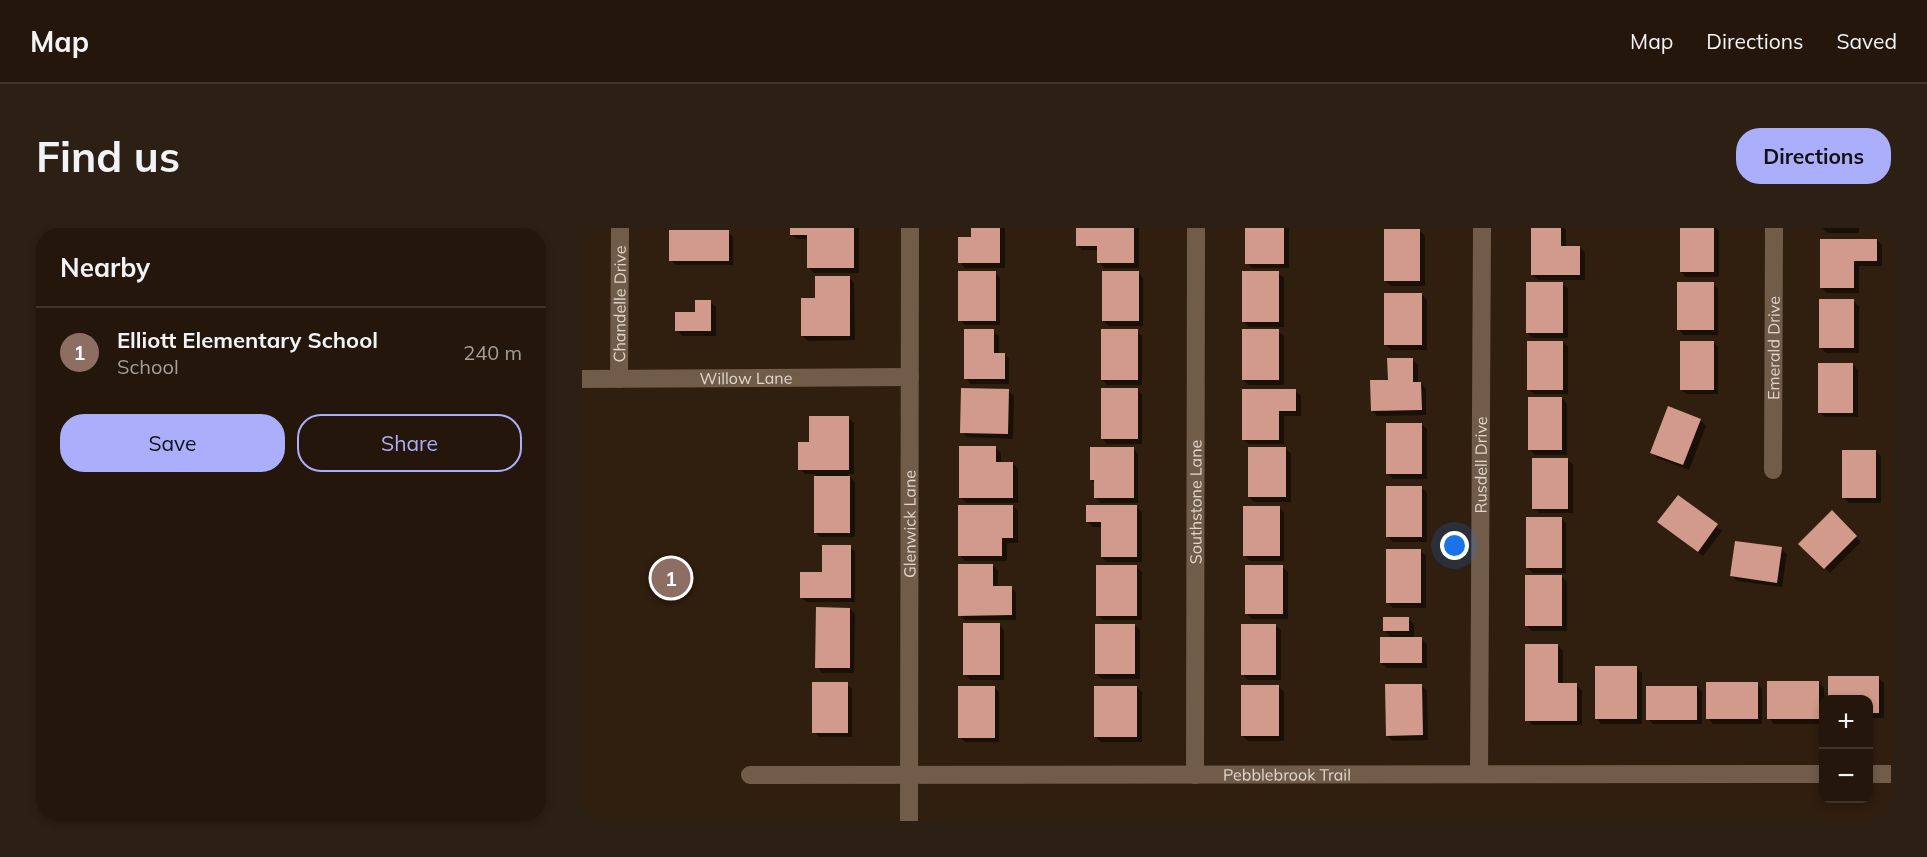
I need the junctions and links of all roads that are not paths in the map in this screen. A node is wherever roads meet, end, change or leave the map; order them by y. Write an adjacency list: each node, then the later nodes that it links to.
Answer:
1 (620, 228): 8 (street, Chandelle Drive)
2 (910, 228): 6 (street, Glenwick Lane)
3 (1196, 228): 16 (street, Southstone Lane)
4 (1482, 228): 10 (street, Rusdell Drive)
5 (1774, 228): 9 (street, Emerald Drive)
6 (910, 376): 8 (street, Willow Lane); 15 (street, Glenwick Lane)
7 (582, 379): 8 (street, Willow Lane)
8 (619, 379)
9 (1773, 470)
10 (1479, 774): 11 (street, Pebblebrook Trail); 16 (street, Pebblebrook Trail)
11 (1819, 774)
12 (1873, 774): 13 (street)
13 (1891, 774)
14 (750, 775): 15 (street, Pebblebrook Trail)
15 (909, 775): 16 (street, Pebblebrook Trail); 17 (street, Glenwick Lane)
16 (1195, 775)
17 (909, 821)

